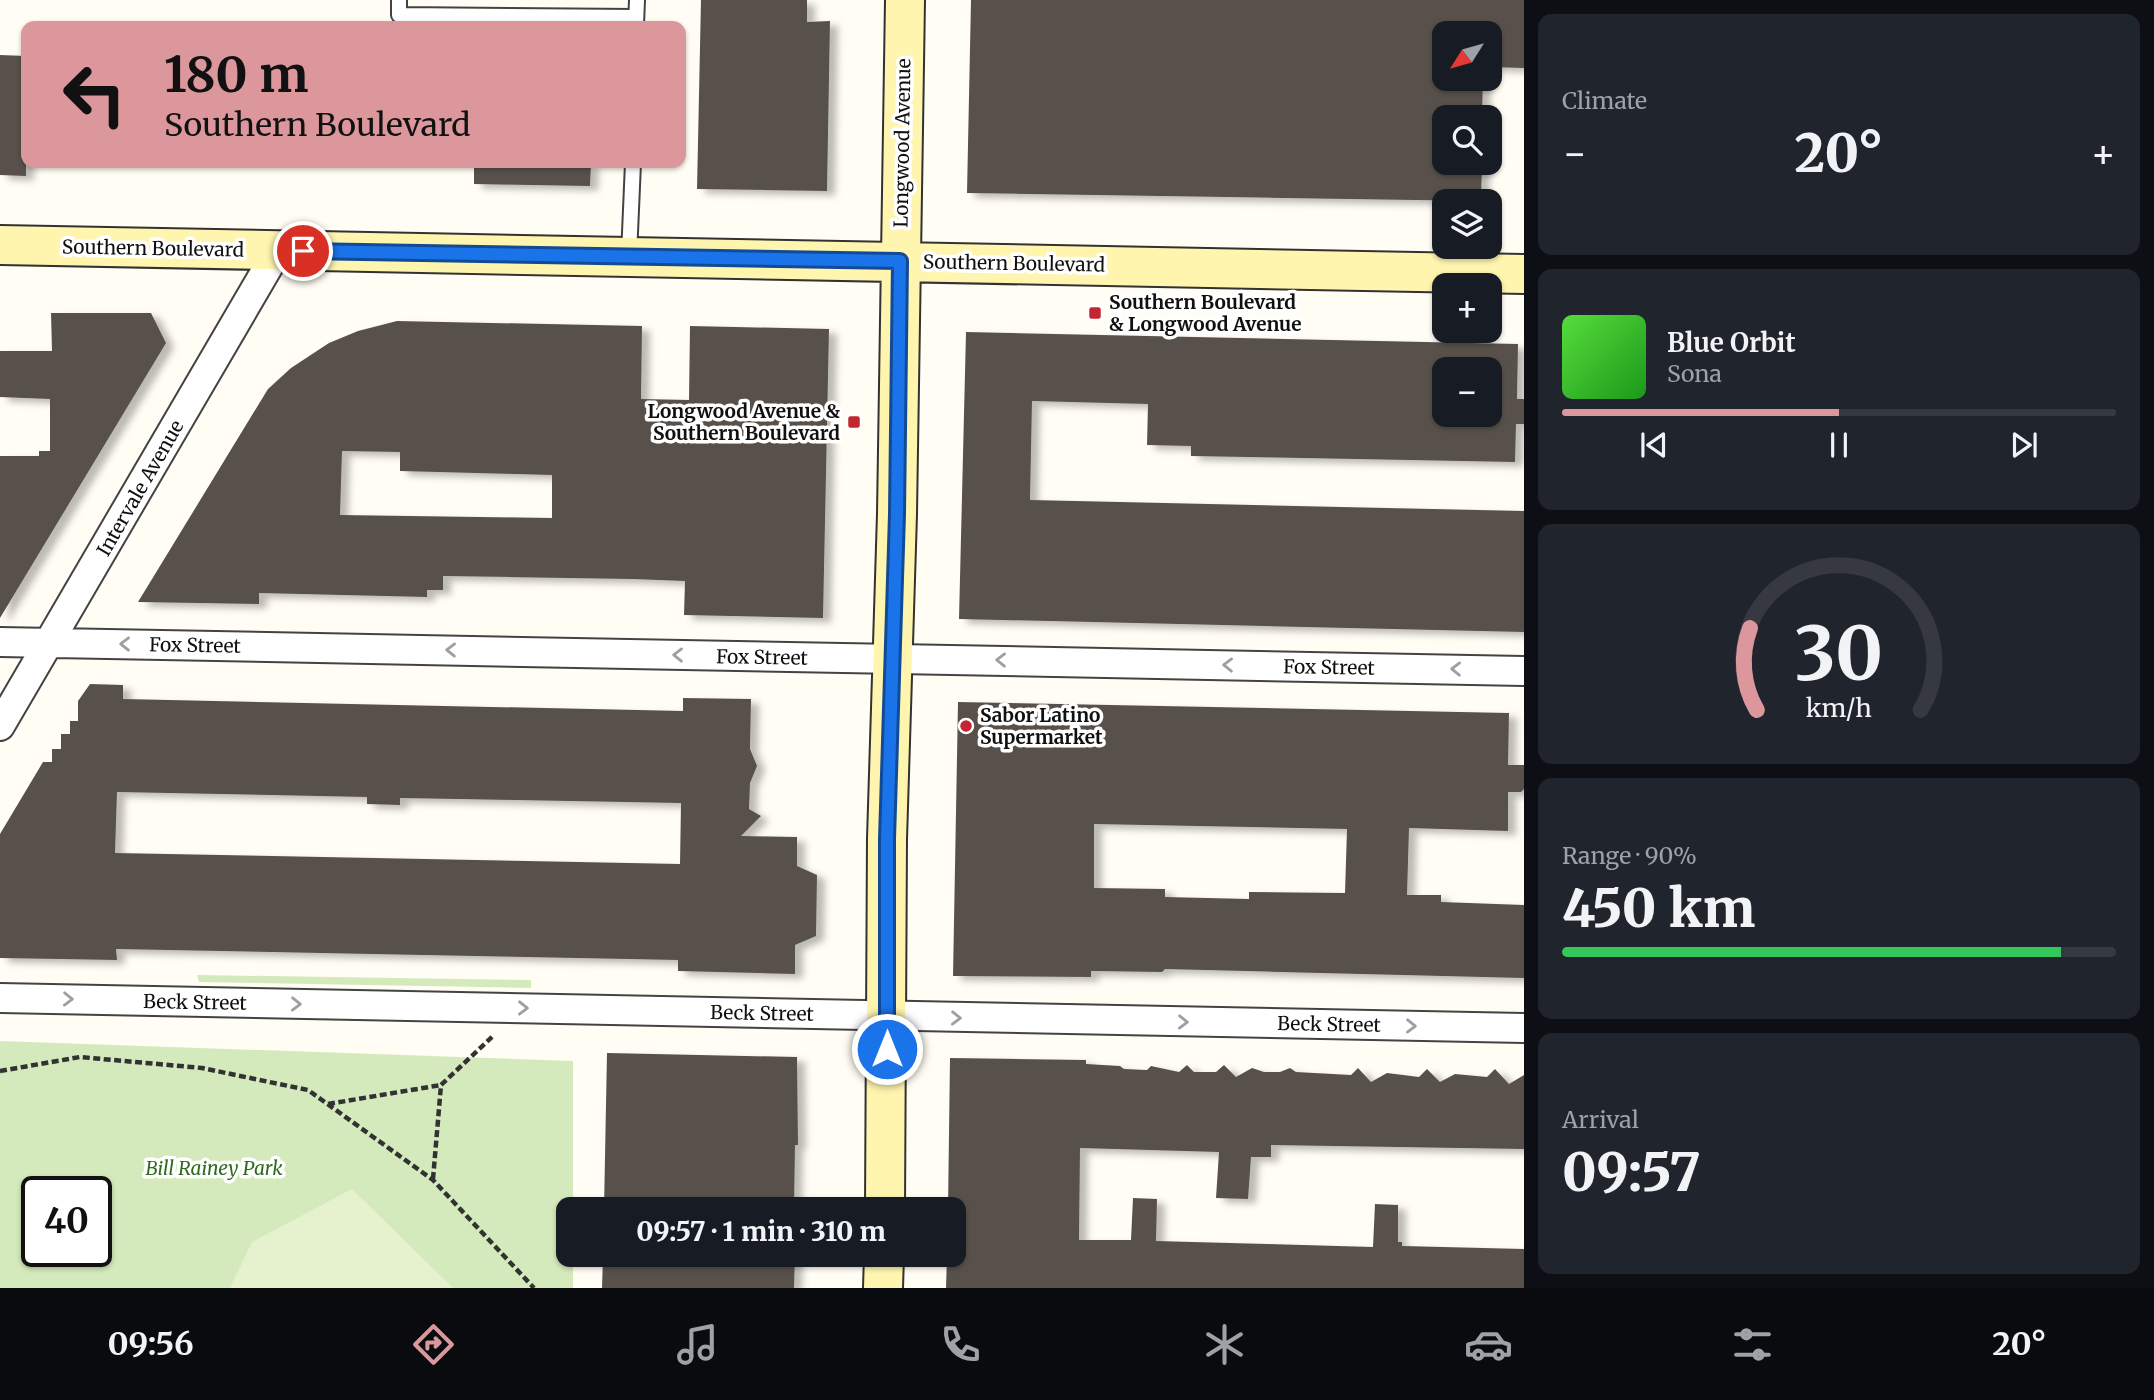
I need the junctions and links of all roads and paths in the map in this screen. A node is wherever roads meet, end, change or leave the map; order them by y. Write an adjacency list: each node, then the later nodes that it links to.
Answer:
1 (637, 0): 5 (lane)
2 (905, 0): 10 (street, Longwood Avenue)
3 (399, 7): 4 (lane)
4 (620, 21)
5 (636, 21)
6 (633, 168): 9 (lane)
7 (0, 245): 8 (street, Southern Boulevard)
8 (278, 250): 9 (street, Southern Boulevard); 13 (street, Intervale Avenue)
9 (629, 256): 10 (street, Southern Boulevard)
10 (900, 261): 11 (street, Southern Boulevard); 14 (street, Longwood Avenue)
11 (1524, 274)
12 (0, 642): 13 (street, Fox Street)
13 (50, 642): 14 (street, Fox Street, one-way to 13); 16 (street, Intervale Avenue)
14 (894, 658): 15 (street, Fox Street, one-way to 14); 18 (street, Longwood Avenue)
15 (1524, 671)
16 (0, 726)
17 (0, 998): 18 (street, Beck Street, one-way to 18)
18 (887, 1016): 19 (street, Beck Street, one-way to 19); 25 (street, Longwood Avenue)
19 (1524, 1028)
20 (493, 1036): 22 (path)
21 (0, 1071): 23 (path)
22 (441, 1086): 23 (path); 24 (path)
23 (327, 1104): 24 (path)
24 (433, 1180): 27 (path)
25 (884, 1197)
26 (884, 1267): 28 (street)
27 (534, 1288)
28 (883, 1288)

